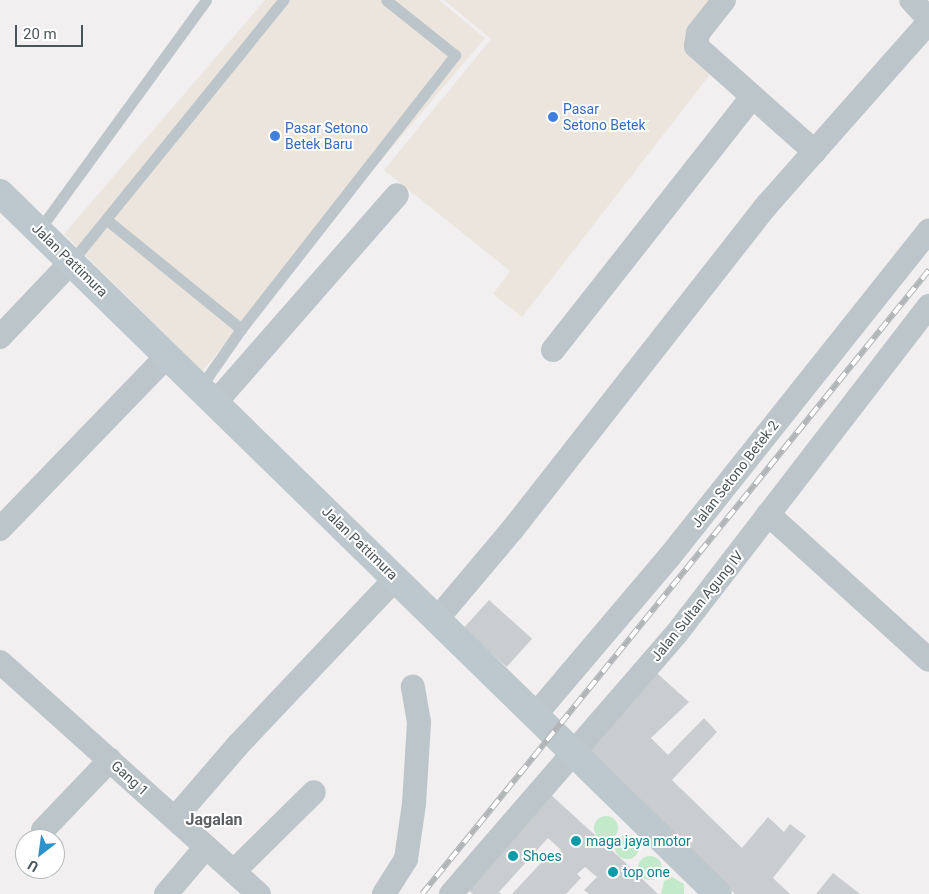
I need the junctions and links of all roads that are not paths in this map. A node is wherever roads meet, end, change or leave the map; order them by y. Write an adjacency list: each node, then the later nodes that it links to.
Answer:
1 (206, 0): 11 (lane)
2 (283, 0): 10 (lane)
3 (386, 0): 15 (lane)
4 (724, 0): 6 (street)
5 (911, 0): 7 (street)
6 (751, 98): 7 (street); 17 (street)
7 (814, 152): 23 (street)
8 (0, 193): 11 (main road, Jalan Pattimura)
9 (397, 195): 19 (street)
10 (108, 220): 13 (lane); 15 (lane)
11 (39, 230): 13 (main road, Jalan Pattimura)
12 (929, 230): 27 (street, Jalan Setono Betek 2)
13 (72, 261): 16 (street); 18 (main road, Jalan Pattimura)
14 (929, 306): 20 (street, Jalan Sultan Agung IV)
15 (241, 329): 19 (lane)
16 (0, 337)
17 (553, 350)
18 (167, 356): 19 (main road, Jalan Pattimura); 21 (street)
19 (207, 395): 22 (main road, Jalan Pattimura)
20 (768, 514): 24 (street); 28 (street, Jalan Sultan Agung IV)
21 (0, 529)
22 (396, 578): 23 (main road, Jalan Pattimura); 31 (street)
23 (438, 619): 27 (main road, Jalan Pattimura)
24 (929, 660)
25 (0, 662): 29 (street, Gang 1)
26 (414, 687): 37 (street)
27 (536, 714): 28 (main road, Jalan Pattimura)
28 (575, 752): 38 (street, Jalan Sultan Agung IV); 39 (main road, Jalan Pattimura)
29 (110, 760): 31 (street, Gang 1); 32 (street)
30 (314, 792): 34 (street)
31 (175, 818): 33 (street, Gang 1)
32 (45, 829)
33 (206, 847): 34 (street, Gang 1); 35 (street)
34 (234, 871): 36 (street, Gang 1)
35 (166, 894)
36 (259, 894)
37 (384, 894)
38 (451, 894)
39 (718, 894)

